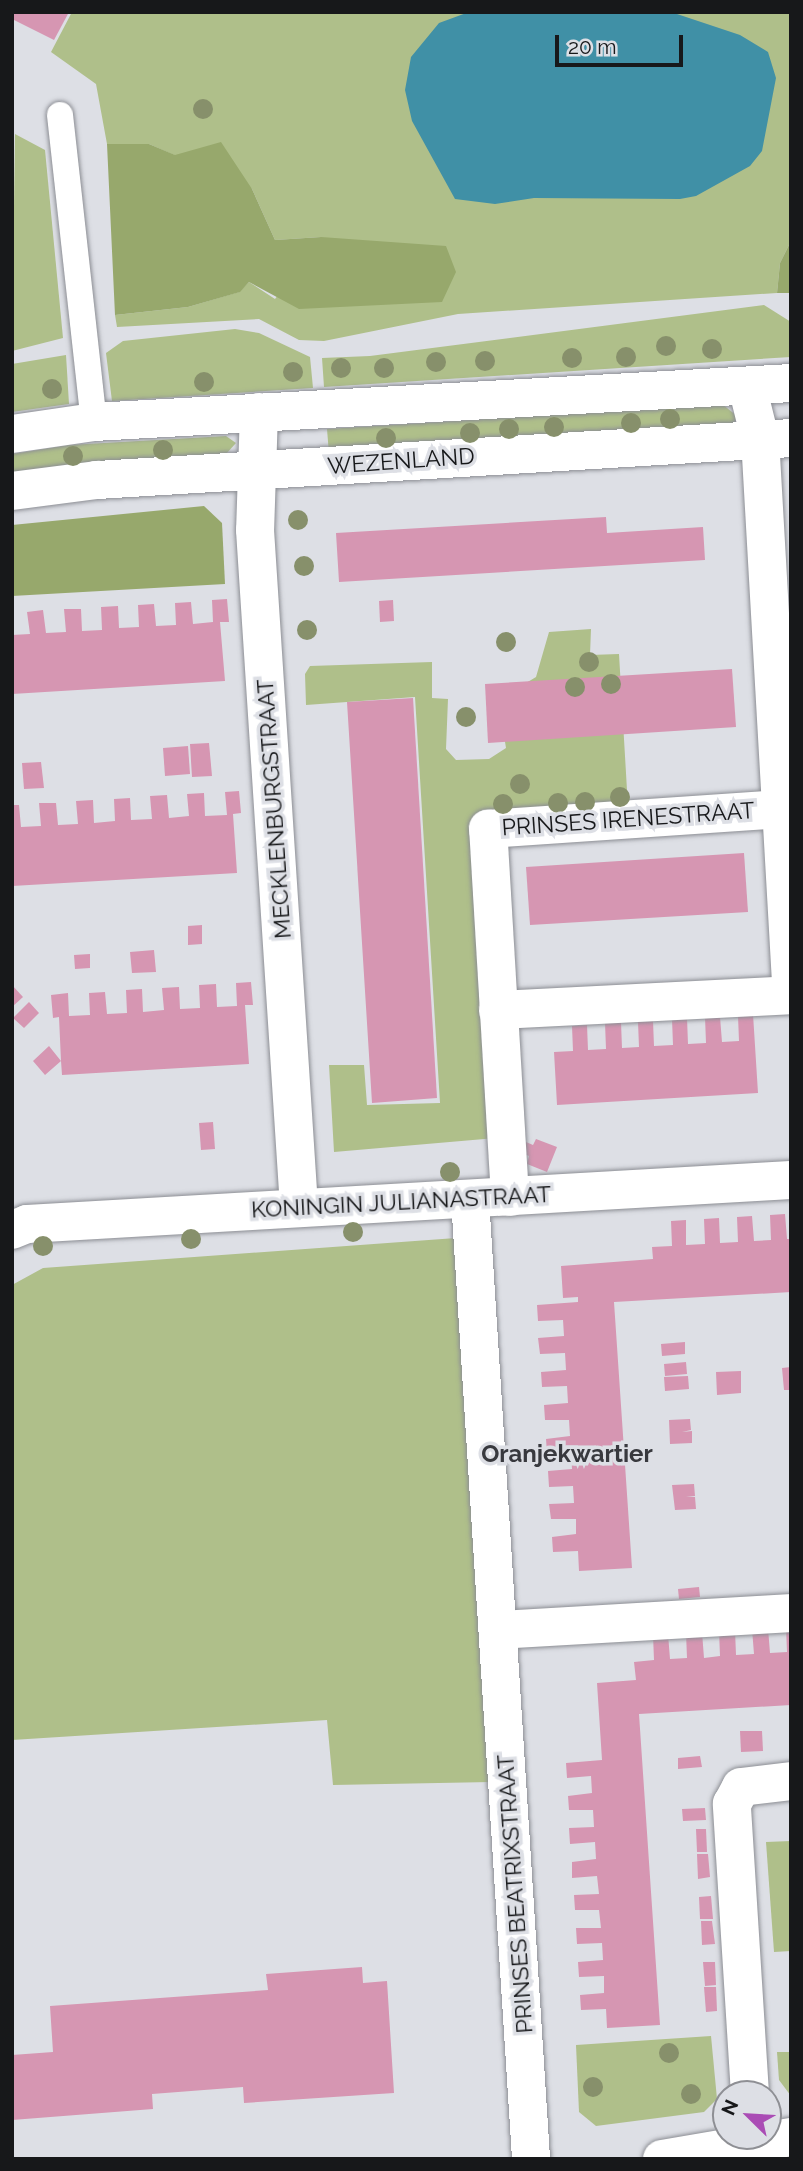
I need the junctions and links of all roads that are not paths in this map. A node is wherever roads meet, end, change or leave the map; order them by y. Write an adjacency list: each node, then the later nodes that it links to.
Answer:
1 (60, 115): 5 (lane)
2 (791, 383): 3 (street)
3 (747, 386): 4 (street); 7 (street, PRINSES IRENESTRAAT)
4 (260, 412): 5 (street); 8 (street, MECKLENBURGSTRAAT)
5 (94, 422): 6 (street)
6 (12, 434)
7 (775, 438): 8 (street, WEZENLAND); 10 (street, PRINSES IRENESTRAAT)
8 (256, 471): 9 (street, WEZENLAND); 17 (street, MECKLENBURGSTRAAT)
9 (12, 491)
10 (781, 809): 11 (street, PRINSES IRENESTRAAT); 13 (street, PRINSES IRENESTRAAT)
11 (791, 982)
12 (791, 995): 13 (street)
13 (498, 1010): 15 (street, PRINSES IRENESTRAAT)
14 (791, 1180): 15 (street, KONINGIN JULIANASTRAAT)
15 (510, 1197): 16 (street, KONINGIN JULIANASTRAAT)
16 (470, 1199): 17 (street, KONINGIN JULIANASTRAAT); 20 (street, PRINSES BEATRIXSTRAAT)
17 (299, 1207): 18 (street, KONINGIN JULIANASTRAAT)
18 (12, 1230)
19 (791, 1613): 20 (street)
20 (498, 1630): 24 (street, PRINSES BEATRIXSTRAAT)
21 (791, 1781): 22 (street)
22 (749, 2080)
23 (712, 2148): 25 (street)
24 (531, 2159)
25 (662, 2159)

